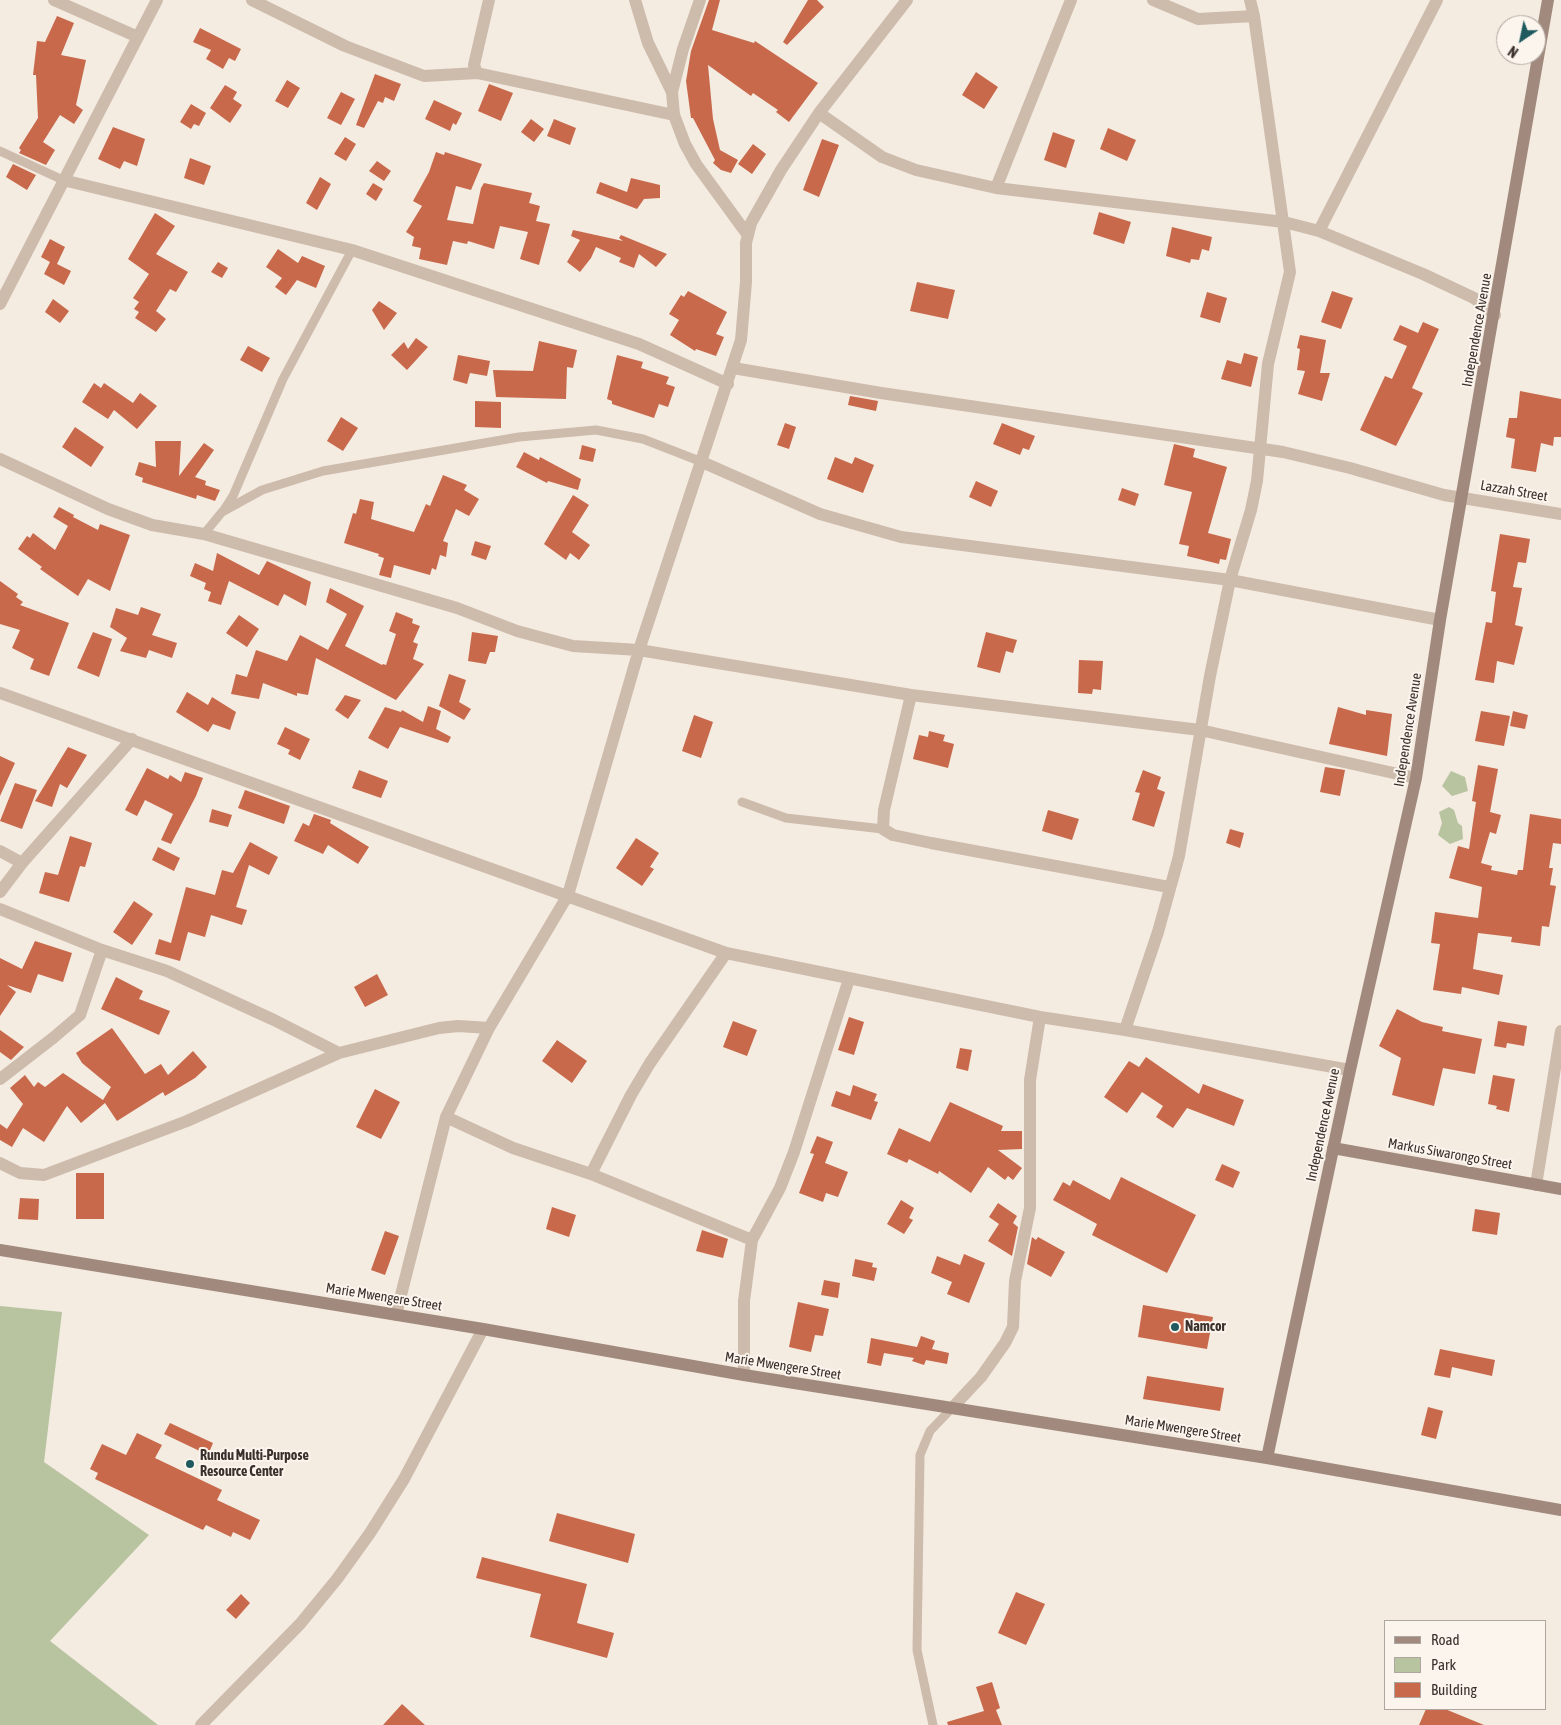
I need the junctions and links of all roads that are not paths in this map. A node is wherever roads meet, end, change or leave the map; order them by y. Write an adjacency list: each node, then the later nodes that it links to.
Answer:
1 (54, 0): 14 (street)
2 (157, 0): 14 (street)
3 (252, 0): 15 (street)
4 (489, 0): 15 (street)
5 (635, 0): 16 (street)
6 (700, 0): 16 (street)
7 (907, 0): 17 (street)
8 (1071, 0): 21 (street)
9 (1153, 0): 13 (street)
10 (1250, 0): 13 (street)
11 (1437, 0): 23 (street)
12 (1548, 0): 27 (street, Independence Avenue)
13 (1254, 16): 22 (street)
14 (138, 37): 20 (street)
15 (477, 73): 18 (street)
16 (672, 92): 18 (street)
17 (819, 113): 21 (street); 24 (street)
18 (674, 115): 24 (street)
19 (0, 151): 20 (lane)
20 (63, 180): 25 (street); 26 (street)
21 (996, 188): 22 (street)
22 (1284, 222): 23 (street); 30 (street)
23 (1319, 231): 27 (street)
24 (747, 234): 28 (street)
25 (352, 250): 29 (street); 34 (lane)
26 (0, 304)
27 (1495, 315): 33 (street, Independence Avenue)
28 (733, 368): 29 (street); 30 (street, Lazzah Street)
29 (728, 384): 32 (street)
30 (1260, 448): 33 (street, Lazzah Street); 37 (street)
31 (0, 459): 36 (street)
32 (702, 462): 34 (lane); 37 (street); 39 (street)
33 (1462, 497): 35 (street, Lazzah Street); 38 (street, Independence Avenue)
34 (222, 512): 36 (lane)
35 (1561, 514)
36 (204, 534): 39 (street)
37 (1230, 580): 38 (street); 42 (street)
38 (1440, 620): 44 (street, Independence Avenue)
39 (639, 650): 41 (street); 51 (street)
40 (0, 693): 43 (street)
41 (911, 695): 42 (street); 46 (street)
42 (1200, 730): 44 (street); 49 (street)
43 (132, 739): 48 (street); 51 (street)
44 (1416, 778): 61 (street, Independence Avenue)
45 (742, 802): 46 (lane)
46 (883, 829): 49 (street)
47 (0, 851): 48 (street)
48 (22, 863): 50 (street)
49 (1170, 888): 58 (street)
50 (0, 892)
51 (568, 895): 54 (street); 57 (street)
52 (0, 909): 53 (street)
53 (102, 950): 60 (street); 62 (street)
54 (726, 953): 55 (street); 66 (street)
55 (848, 979): 56 (street); 69 (street)
56 (1040, 1018): 58 (street); 74 (street)
57 (489, 1028): 60 (street); 63 (street)
58 (1125, 1030): 61 (street)
59 (1561, 1031): 67 (street)
60 (339, 1053): 65 (street)
61 (1350, 1070): 64 (street, Independence Avenue)
62 (0, 1079)
63 (446, 1117): 66 (street); 71 (street)
64 (1333, 1148): 67 (street, Markus Siwarongo Street); 75 (street, Independence Avenue)
65 (0, 1163)
66 (591, 1174): 69 (street)
67 (1536, 1185): 68 (street, Markus Siwarongo Street)
68 (1561, 1189)
69 (752, 1240): 73 (street)
70 (0, 1250): 71 (street, Marie Mwengere Street)
71 (396, 1315): 72 (street, Marie Mwengere Street)
72 (483, 1329): 73 (street, Marie Mwengere Street); 77 (street)
73 (744, 1375): 74 (street, Marie Mwengere Street)
74 (952, 1408): 75 (street, Marie Mwengere Street); 78 (lane)
75 (1267, 1458): 76 (street, Marie Mwengere Street)
76 (1561, 1510)
77 (201, 1725)
78 (933, 1725)

